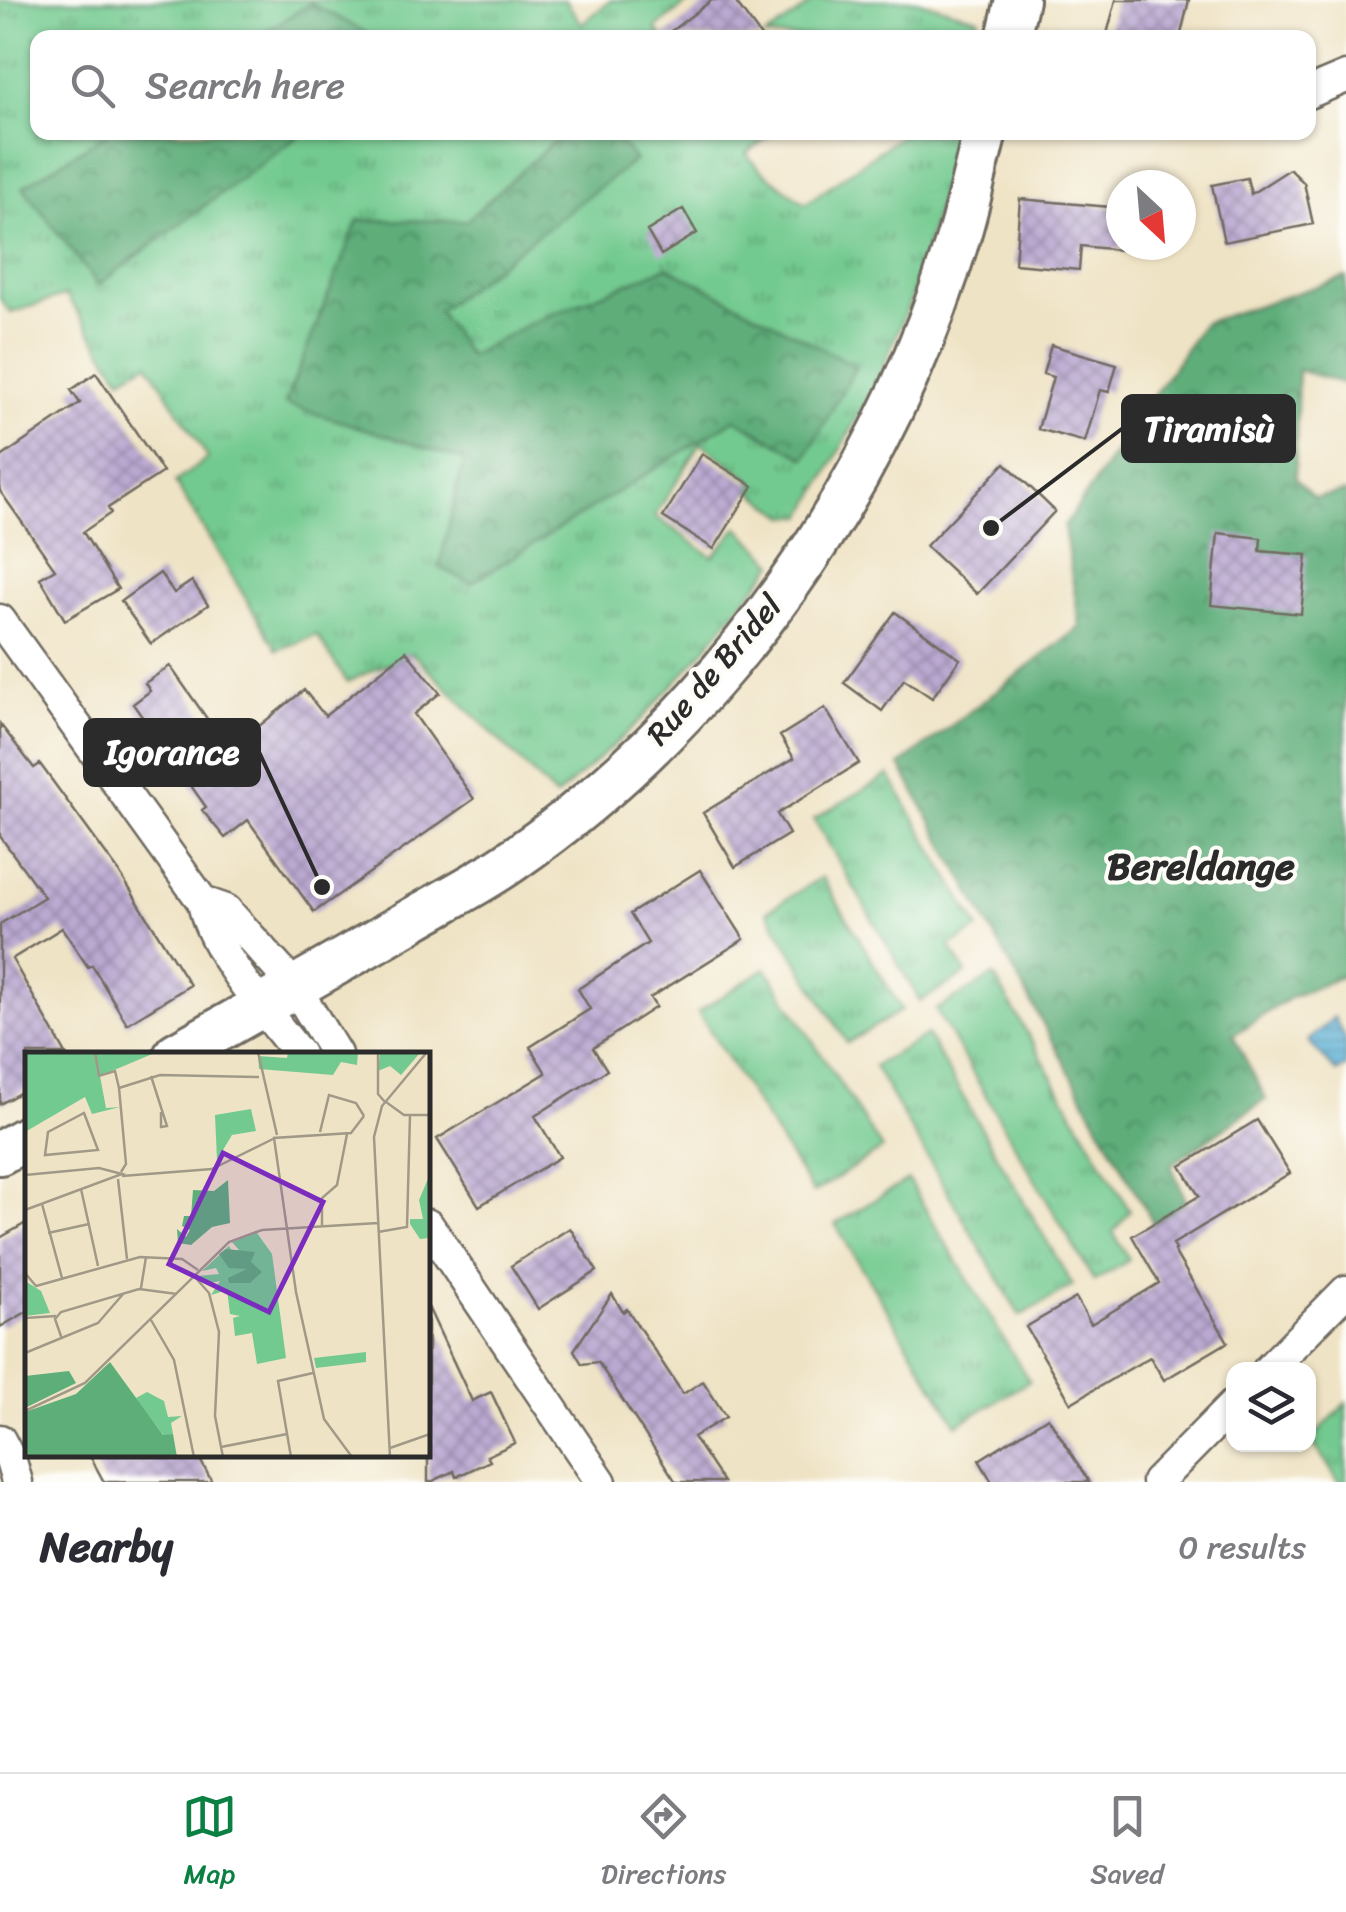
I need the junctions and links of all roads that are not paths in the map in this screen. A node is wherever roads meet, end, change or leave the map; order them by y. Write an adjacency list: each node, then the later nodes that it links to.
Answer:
1 (1346, 77): 2 (street)
2 (1316, 90)
3 (983, 140): 5 (main road, Rue de Bridel)
4 (0, 620): 5 (street)
5 (278, 997): 6 (main road, Rue de Bridel); 7 (street); 8 (street)
6 (180, 1052)
7 (298, 1052)
8 (334, 1052)
9 (25, 1139): 10 (main road)
10 (0, 1152)
11 (430, 1227): 17 (street)
12 (1346, 1290): 13 (street)
13 (1276, 1362)
14 (1226, 1412): 18 (street)
15 (0, 1440): 16 (street)
16 (17, 1482)
17 (601, 1482)
18 (1157, 1482)

